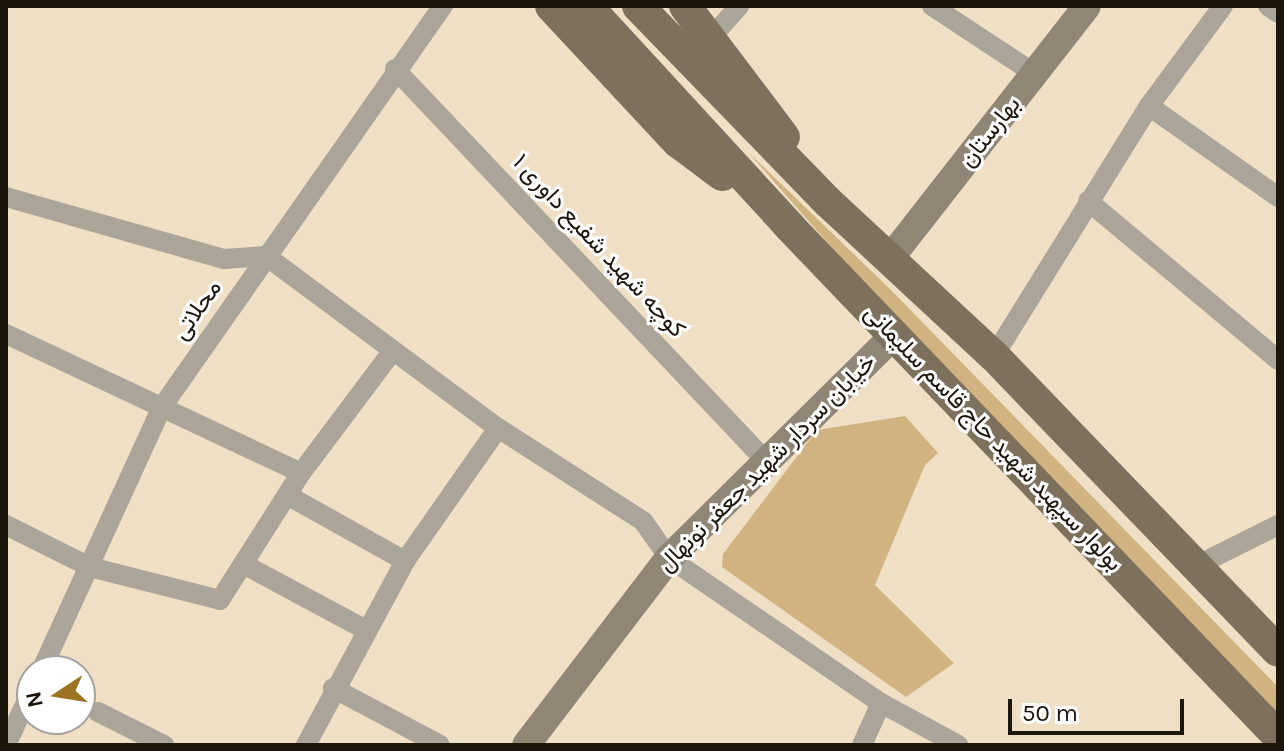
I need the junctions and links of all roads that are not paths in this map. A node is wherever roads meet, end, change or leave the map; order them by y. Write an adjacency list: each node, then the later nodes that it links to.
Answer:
1 (443, 6): 13 (street, محلاتی)
2 (551, 6): 20 (main road)
3 (587, 6): 20 (main road, بولوار سپهبد شهید حاج قاسم سلیمانی)
4 (638, 6): 19 (main road)
5 (685, 6): 12 (main road)
6 (739, 6): 12 (street)
7 (932, 6): 14 (street)
8 (1087, 6): 14 (main road, بهارستان)
9 (1223, 6): 15 (street)
10 (1268, 6): 11 (street)
11 (1278, 13)
12 (711, 38): 19 (main road)
13 (395, 69): 21 (street, محلاتی); 30 (street, کوچه شهید شفیع داوری ۱)
14 (1035, 74): 22 (main road, بهارستان)
15 (1149, 106): 17 (street); 18 (street)
16 (6, 197): 21 (street)
17 (1278, 197)
18 (1088, 201): 26 (street); 27 (street)
19 (828, 202): 22 (main road)
20 (790, 227): 24 (main road, بولوار سپهبد شهید حاج قاسم سلیمانی)
21 (266, 256): 25 (street); 28 (street, محلاتی)
22 (891, 257): 26 (main road)
23 (6, 334): 28 (street)
24 (894, 335): 30 (main road, خیابان سردار شهید جعفر نونهال); 46 (main road, بولوار سپهبد شهید حاج قاسم سلیمانی)
25 (392, 352): 29 (street); 31 (street)
26 (994, 356): 38 (main road)
27 (1278, 360)
28 (162, 407): 31 (street); 39 (street, محلاتی)
29 (498, 428): 35 (street); 36 (street)
30 (764, 459): 35 (main road, خیابان سردار شهید جعفر نونهال)
31 (301, 473): 32 (street)
32 (287, 495): 36 (street); 37 (street)
33 (6, 525): 39 (street)
34 (1278, 525): 38 (street)
35 (669, 558): 44 (street); 50 (main road, خیابان سردار شهید جعفر نونهال)
36 (405, 561): 40 (street)
37 (243, 564): 39 (street); 40 (street)
38 (1196, 566): 41 (main road)
39 (90, 567): 42 (street, محلاتی)
40 (366, 630): 43 (street)
41 (1278, 651)
42 (49, 655)
43 (333, 688): 48 (street); 49 (street)
44 (881, 703): 51 (street); 52 (street)
45 (98, 712): 47 (street)
46 (1278, 736)
47 (164, 745)
48 (306, 745)
49 (440, 745)
50 (526, 745)
51 (862, 745)
52 (958, 745)

